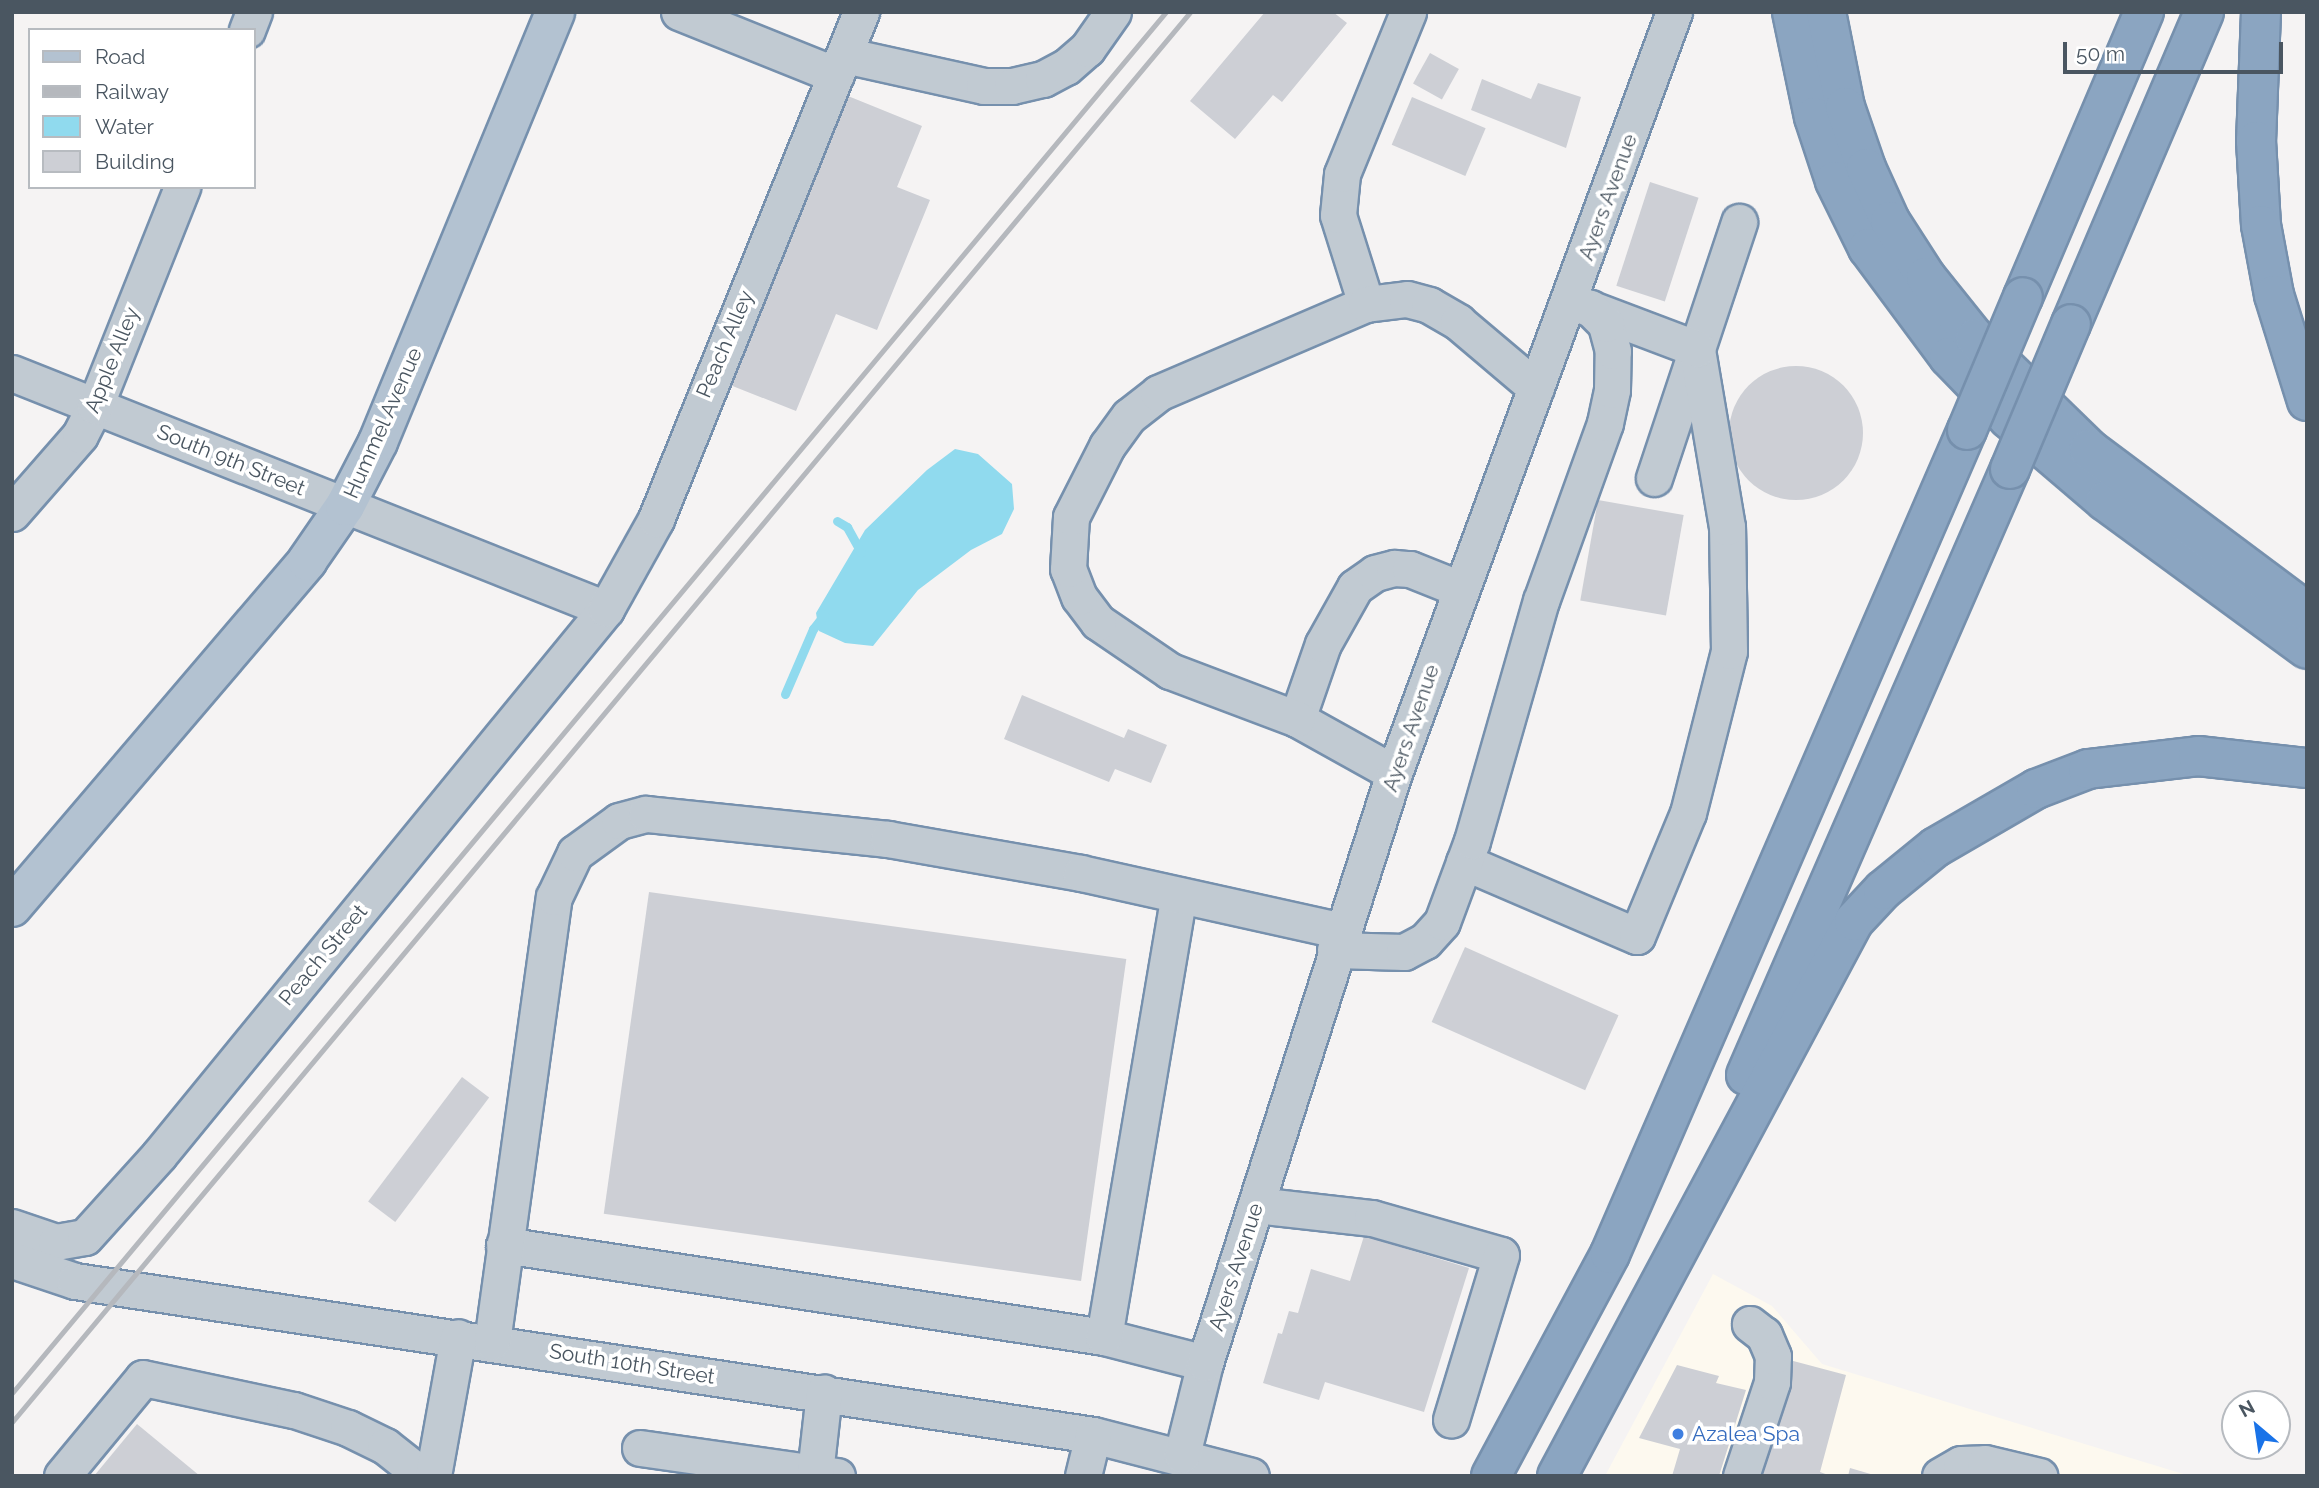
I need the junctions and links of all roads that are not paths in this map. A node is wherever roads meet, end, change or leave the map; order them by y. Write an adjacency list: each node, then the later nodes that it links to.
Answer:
1 (555, 12): 23 (main road, Hummel Avenue)
2 (679, 12): 12 (street)
3 (861, 12): 12 (street)
4 (1113, 12): 12 (street)
5 (1408, 12): 15 (street)
6 (1674, 12): 16 (street, Ayers Avenue)
7 (1792, 12): 28 (highway)
8 (1826, 12): 27 (highway)
9 (2144, 12): 57 (highway, bridge)
10 (2204, 12): 45 (highway, bridge)
11 (2261, 12): 20 (highway)
12 (840, 65): 26 (street, Peach Alley)
13 (181, 189): 21 (street, Apple Alley)
14 (1739, 222): 17 (street)
15 (1366, 304): 19 (street); 29 (street)
16 (1580, 305): 17 (street); 19 (street, Ayers Avenue); 32 (street)
17 (1697, 349): 22 (street); 32 (street)
18 (12, 373): 21 (street, South 9th Street)
19 (1536, 388): 25 (street, Ayers Avenue)
20 (2307, 401)
21 (95, 406): 23 (street, South 9th Street); 24 (street, Apple Alley)
22 (1654, 478)
23 (345, 506): 26 (street, South 9th Street); 34 (main road, Hummel Avenue)
24 (12, 513)
25 (1460, 589): 29 (street); 31 (street, Ayers Avenue)
26 (606, 609): 37 (street, Peach Street)
27 (2307, 612)
28 (2307, 649)
29 (1297, 719): 31 (street)
30 (2307, 768): 45 (highway)
31 (1394, 773): 35 (street, Ayers Avenue)
32 (1464, 862): 35 (street)
33 (1179, 895): 35 (street); 38 (street); 42 (street)
34 (12, 907)
35 (1338, 941): 36 (street, Ayers Avenue)
36 (1256, 1205): 44 (street, Ayers Avenue); 47 (street)
37 (12, 1227)
38 (504, 1245): 42 (street); 43 (street)
39 (12, 1259): 41 (street, South 10th Street)
40 (1750, 1324): 59 (street)
41 (458, 1337): 43 (street, South 10th Street); 54 (street)
42 (1104, 1337): 44 (street)
43 (492, 1342): 46 (street, South 10th Street)
44 (1205, 1363): 50 (street, Ayers Avenue)
45 (1618, 1365): 58 (highway)
46 (824, 1393): 48 (street, South 10th Street); 51 (street)
47 (1451, 1420)
48 (1093, 1435): 50 (street, South 10th Street); 55 (street)
49 (640, 1448): 51 (street)
50 (1182, 1455): 56 (street, South 10th Street)
51 (826, 1474)
52 (62, 1476): 53 (street)
53 (423, 1476)
54 (433, 1476)
55 (1083, 1476)
56 (1251, 1476)
57 (1491, 1476)
58 (1557, 1476)
59 (1741, 1476)
60 (1940, 1476): 61 (street)
61 (2039, 1476)

